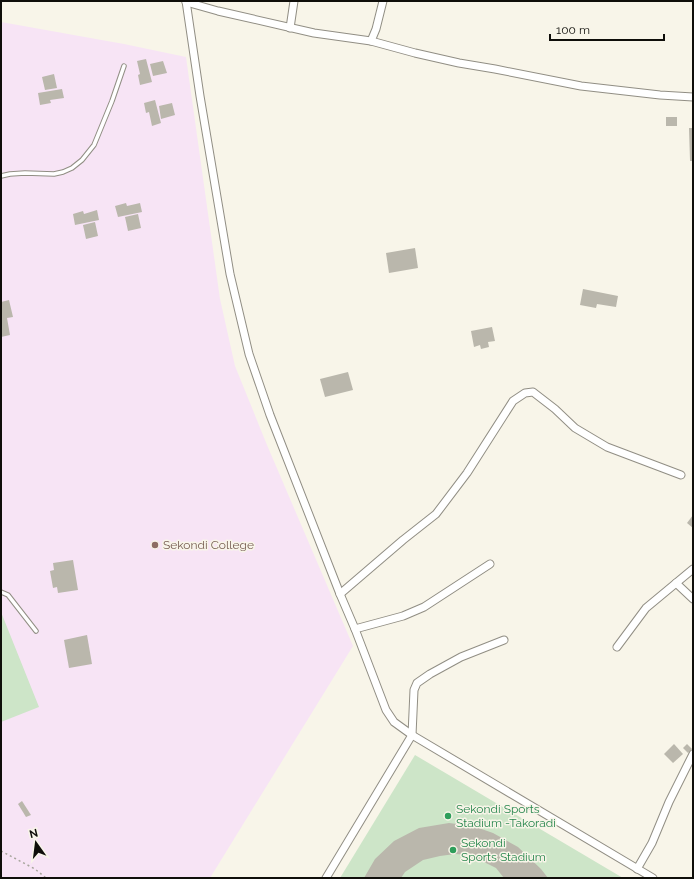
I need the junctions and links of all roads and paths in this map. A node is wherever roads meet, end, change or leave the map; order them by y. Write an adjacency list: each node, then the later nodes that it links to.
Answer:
1 (294, 1): 4 (street)
2 (383, 1): 5 (street)
3 (186, 2): 4 (street); 14 (street)
4 (290, 28): 5 (street)
5 (371, 41): 7 (street)
6 (124, 66): 8 (lane)
7 (693, 97)
8 (1, 176)
9 (681, 475): 14 (street)
10 (490, 564): 16 (street)
11 (693, 569): 12 (street)
12 (676, 583): 15 (street); 19 (street)
13 (1, 592): 17 (lane)
14 (340, 594): 16 (street)
15 (693, 599)
16 (355, 629): 20 (street)
17 (36, 631)
18 (504, 640): 20 (street)
19 (617, 647)
20 (412, 735): 23 (street); 25 (street)
21 (693, 754): 23 (street)
22 (1, 851): 24 (path)
23 (637, 869): 26 (street)
24 (46, 878)
25 (326, 878)
26 (653, 878)

